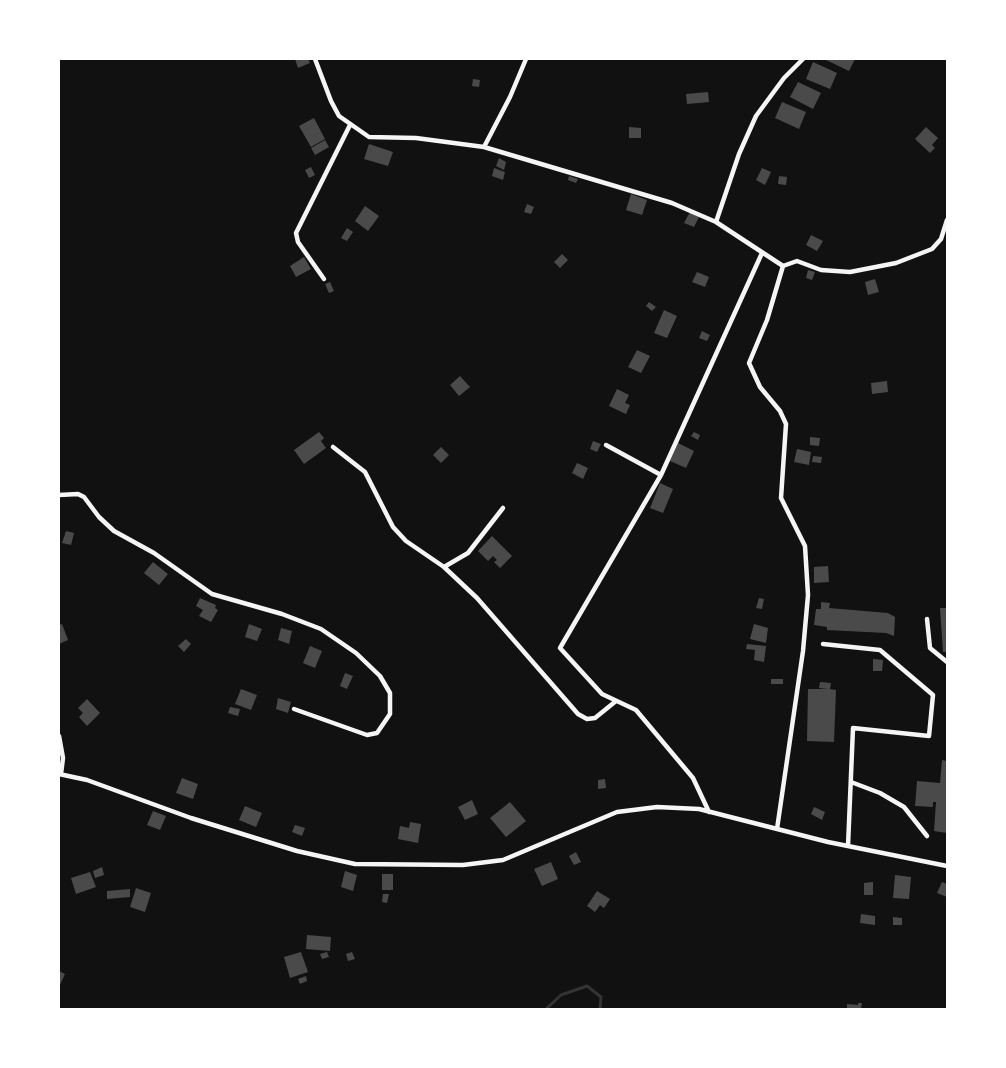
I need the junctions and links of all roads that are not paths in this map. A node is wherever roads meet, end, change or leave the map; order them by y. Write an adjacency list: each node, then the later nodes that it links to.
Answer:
1 (526, 59): 5 (street)
2 (803, 59): 7 (street)
3 (317, 60): 4 (street)
4 (350, 125): 5 (street); 12 (street)
5 (484, 148): 7 (street)
6 (947, 220): 8 (street)
7 (716, 222): 10 (street)
8 (941, 239): 9 (street); 11 (street)
9 (947, 240)
10 (762, 253): 11 (street); 15 (street)
11 (783, 266): 28 (street)
12 (324, 279)
13 (606, 445): 15 (street)
14 (333, 447): 18 (street)
15 (661, 475): 22 (street)
16 (59, 495): 23 (street)
17 (503, 508): 18 (street)
18 (444, 567): 22 (street)
19 (927, 619): 21 (street)
20 (823, 644): 26 (street)
21 (947, 662)
22 (616, 701): 27 (street)
23 (294, 709)
24 (59, 736): 25 (street)
25 (60, 774): 27 (street)
26 (851, 782): 29 (street); 30 (street)
27 (709, 812): 28 (street)
28 (777, 829): 30 (street)
29 (928, 836)
30 (848, 846): 31 (street)
31 (947, 866)

